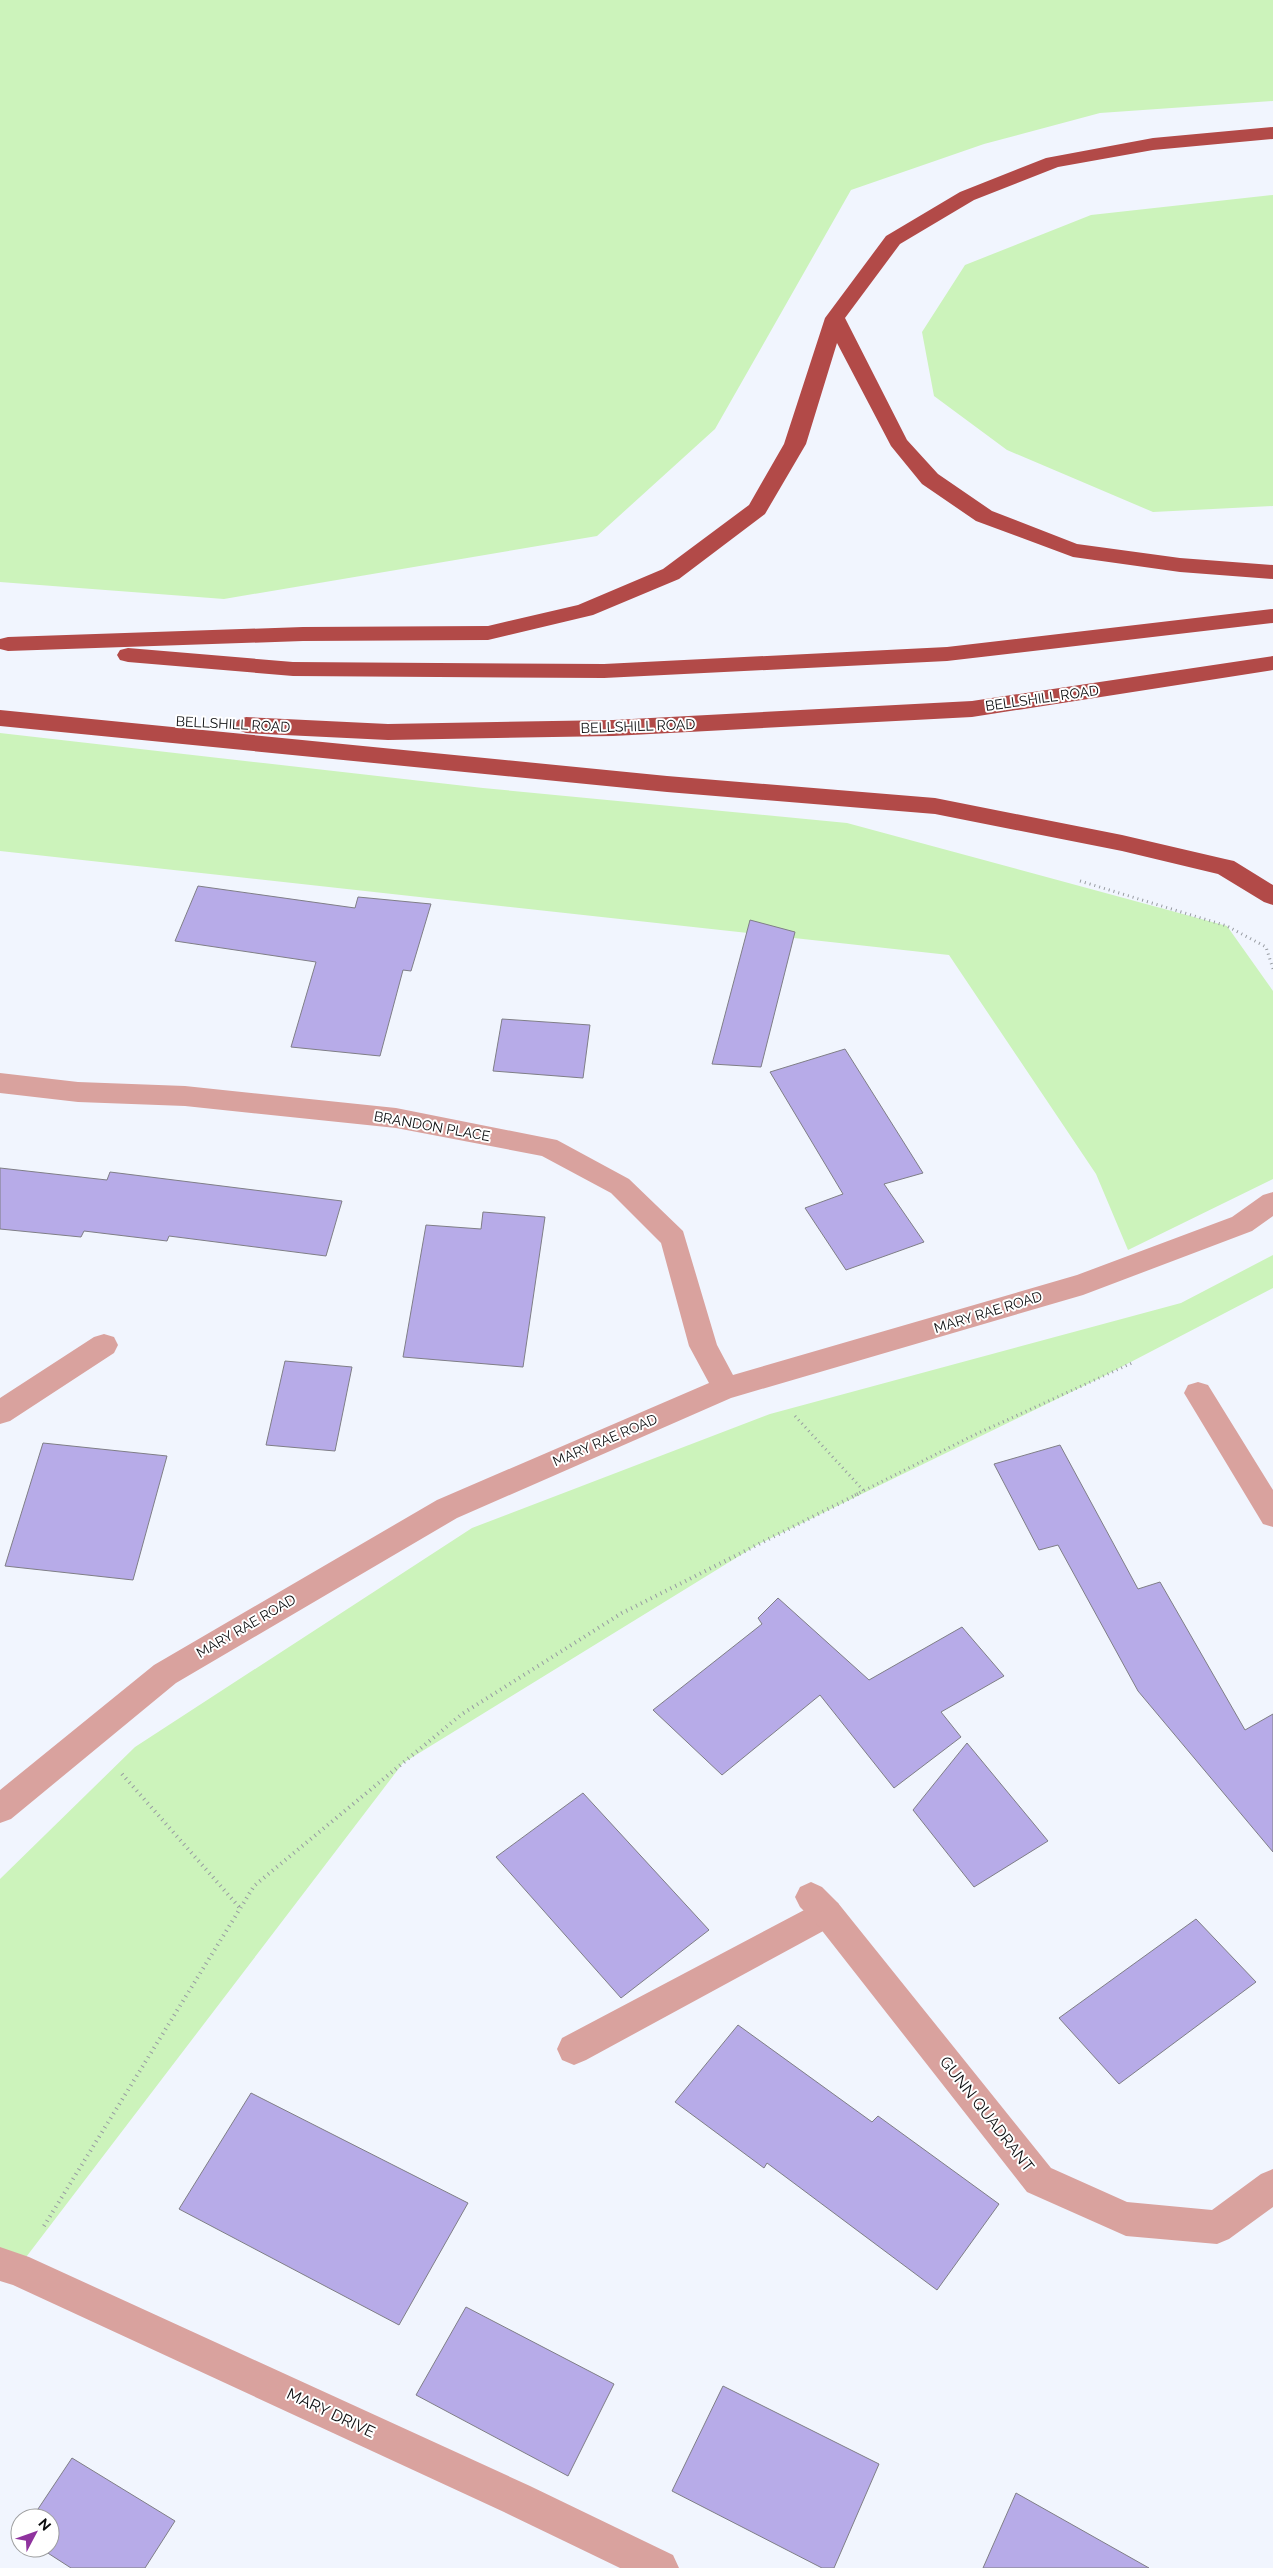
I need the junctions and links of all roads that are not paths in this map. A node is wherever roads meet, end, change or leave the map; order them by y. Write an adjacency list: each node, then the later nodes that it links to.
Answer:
1 (1273, 133): 2 (highway)
2 (835, 318): 3 (highway); 5 (highway)
3 (1273, 572)
4 (1273, 616): 5 (highway)
5 (4, 644)
6 (1273, 663): 7 (highway, BELLSHILL ROAD)
7 (0, 713)
8 (0, 718): 9 (highway)
9 (1273, 896)
10 (0, 1083): 13 (street, BRANDON PLACE)
11 (1273, 1202): 13 (street, MARY RAE ROAD)
12 (104, 1344): 15 (street)
13 (726, 1388): 17 (street, MARY RAE ROAD)
14 (1198, 1392): 16 (street)
15 (0, 1413)
16 (1273, 1515)
17 (0, 1809)
18 (574, 2049): 19 (street, GUNN QUADRANT)
19 (1273, 2186)
20 (9, 2267): 21 (street, MARY DRIVE)
21 (648, 2565)

